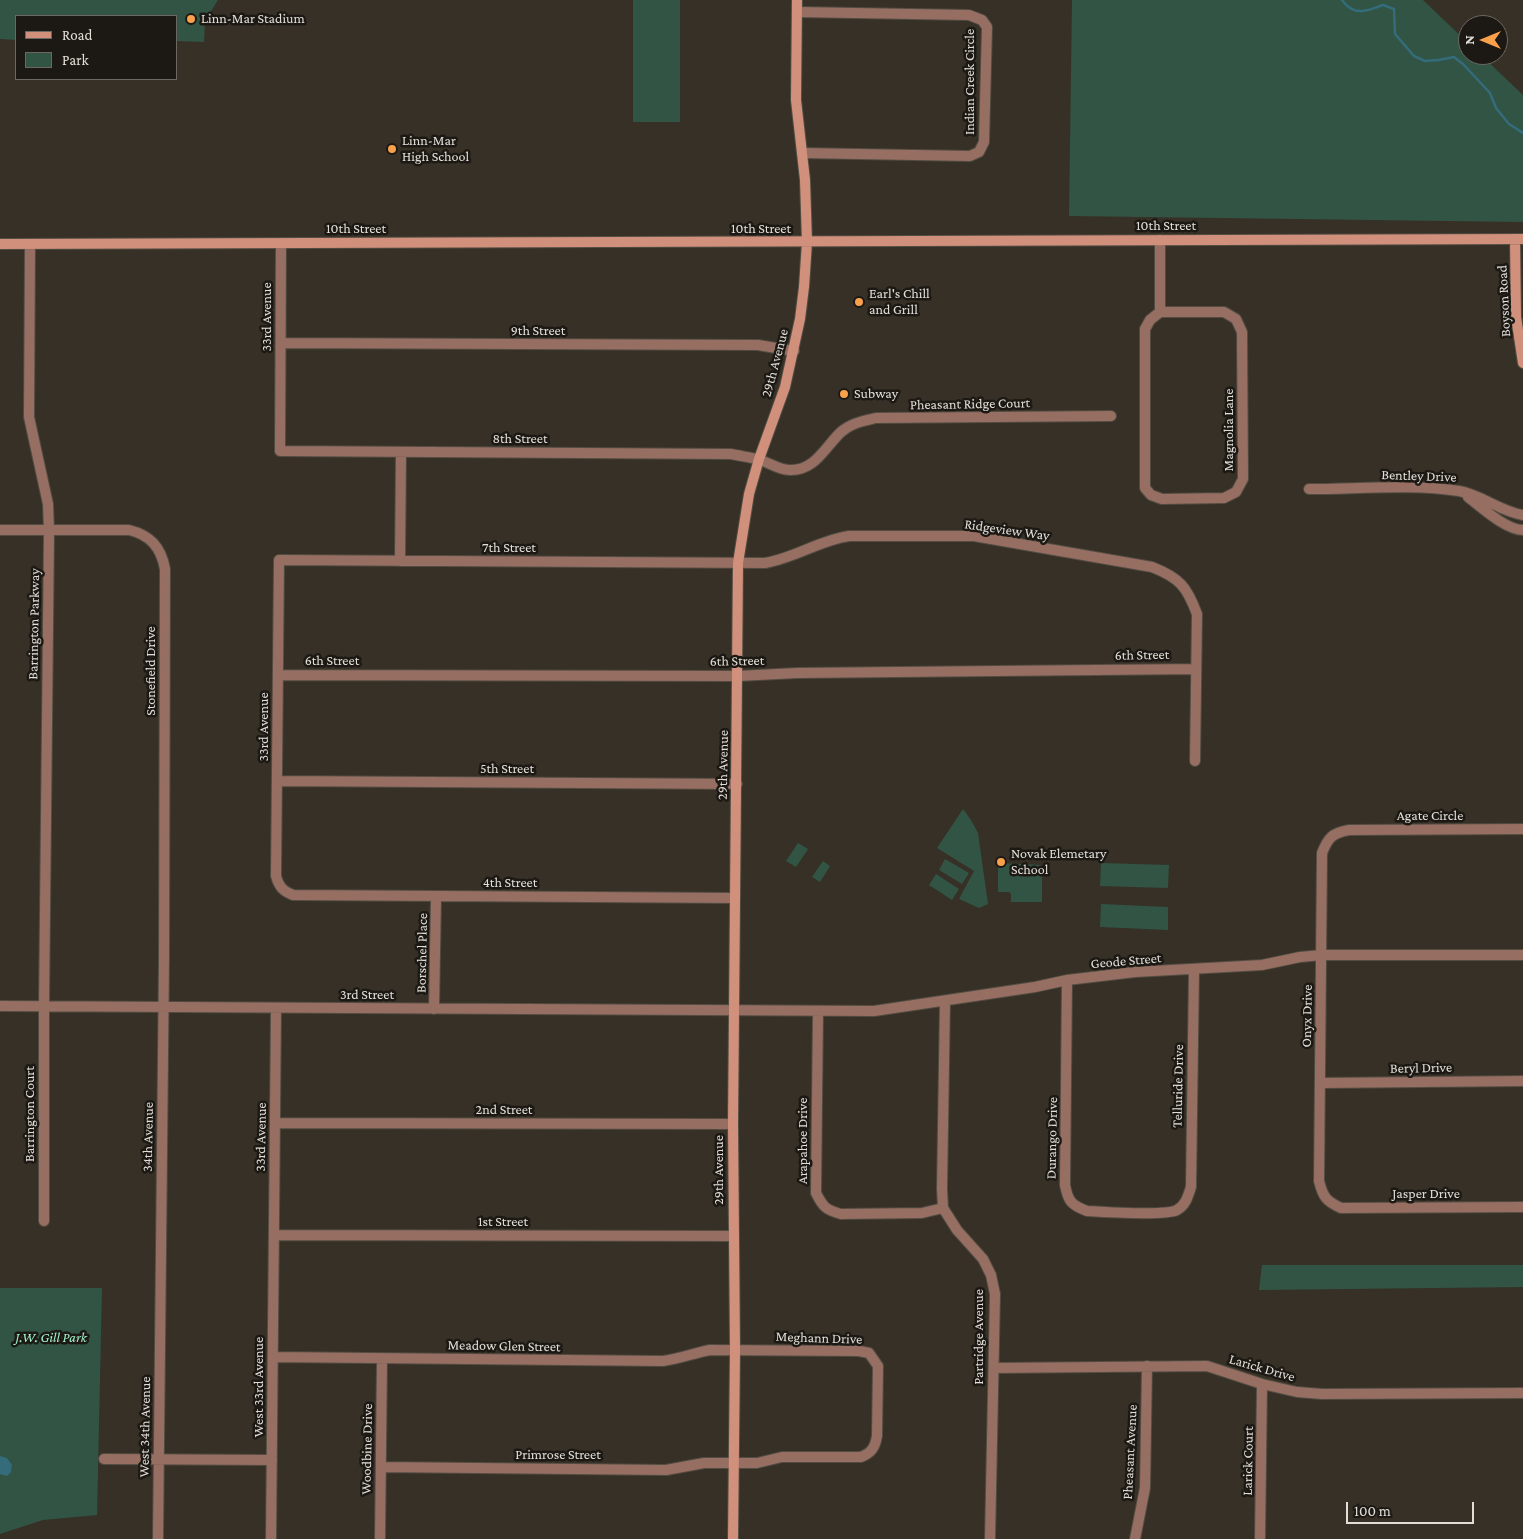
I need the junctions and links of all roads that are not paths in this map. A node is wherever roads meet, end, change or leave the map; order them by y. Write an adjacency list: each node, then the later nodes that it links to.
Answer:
1 (797, 0): 2 (street, 29th Avenue)
2 (797, 12): 3 (street, 29th Avenue); 3 (street, Indian Creek Circle)
3 (802, 153): 6 (street, 29th Avenue)
4 (1519, 238): 5 (street, 10th Street); 13 (street, Boyson Road)
5 (1160, 240): 6 (street, 10th Street); 10 (street)
6 (807, 242): 7 (street, 10th Street); 12 (street, 29th Avenue)
7 (281, 243): 9 (street, 10th Street); 11 (street, 33rd Avenue)
8 (0, 244): 9 (street, 10th Street)
9 (30, 244): 23 (street, Barrington Parkway)
10 (1160, 312): 10 (street, Magnolia Lane)
11 (281, 343): 12 (street, 9th Street); 15 (street, 33rd Avenue)
12 (794, 351): 17 (street, 29th Avenue)
13 (1523, 362)
14 (1112, 416): 17 (street, Pheasant Ridge Court)
15 (280, 452): 16 (street, 8th Street)
16 (401, 452): 17 (street, 8th Street); 25 (street)
17 (759, 459): 26 (street, 29th Avenue)
18 (1309, 490): 19 (street, Bentley Drive)
19 (1461, 492): 20 (street, Bentley Drive); 22 (street)
20 (1523, 515)
21 (0, 530): 23 (street, Stonefield Drive)
22 (1523, 530)
23 (48, 531): 40 (street, Stonefield Drive); 45 (street, Barrington Parkway)
24 (279, 560): 25 (street, 7th Street); 28 (street, 33rd Avenue)
25 (400, 561): 26 (street, 7th Street)
26 (738, 563): 27 (street, Ridgeview Way); 29 (street, 29th Avenue)
27 (1196, 669): 29 (street, 6th Street); 30 (street, Ridgeview Way)
28 (278, 675): 29 (street, 6th Street); 31 (street, 33rd Avenue)
29 (738, 676): 32 (street, 29th Avenue)
30 (1195, 760)
31 (278, 781): 32 (street, 5th Street); 35 (street, 33rd Avenue)
32 (737, 784): 37 (street, 29th Avenue)
33 (1523, 829): 34 (street, Agate Circle)
34 (1337, 832): 38 (street, Onyx Drive)
35 (284, 892): 36 (street, 4th Street)
36 (436, 897): 37 (street, 4th Street); 48 (street, Borschel Place)
37 (736, 898): 49 (street, 29th Avenue)
38 (1322, 955): 39 (street, Geode Street); 41 (street, Geode Street); 52 (street, Onyx Drive)
39 (1523, 955)
40 (164, 959): 46 (street, 34th Avenue)
41 (1194, 970): 42 (street, Geode Street); 55 (street, Telluride Drive)
42 (1068, 980): 43 (street, Geode Street); 55 (street, Durango Drive)
43 (945, 1001): 50 (street, Geode Street); 58 (street)
44 (0, 1006): 45 (street, 3rd Street)
45 (44, 1007): 46 (street, 3rd Street); 59 (street, Barrington Court)
46 (163, 1008): 47 (street, 3rd Street); 62 (street, 34th Avenue)
47 (276, 1009): 48 (street, 3rd Street); 53 (street, 33rd Avenue)
48 (434, 1009): 49 (street, 3rd Street)
49 (734, 1010): 50 (street, Geode Street); 54 (street, 29th Avenue)
50 (818, 1011): 58 (street, Arapahoe Drive)
51 (1523, 1081): 52 (street, Beryl Drive)
52 (1320, 1083): 56 (street, Onyx Drive)
53 (275, 1123): 54 (street, 2nd Street); 60 (street, 33rd Avenue)
54 (733, 1124): 61 (street, 29th Avenue)
55 (1186, 1201)
56 (1330, 1203): 57 (street, Jasper Drive)
57 (1523, 1207)
58 (943, 1208): 67 (street, Partridge Avenue)
59 (44, 1221)
60 (274, 1235): 61 (street, 1st Street); 64 (street, West 33rd Avenue)
61 (733, 1236): 63 (street, 29th Avenue)
62 (160, 1316): 71 (street, West 34th Avenue)
63 (735, 1350): 65 (street, Meadow Glen Street); 73 (street, 29th Avenue); 73 (street, Meghann Drive)
64 (272, 1357): 65 (street, Meadow Glen Street); 72 (street, West 33rd Avenue)
65 (382, 1358): 74 (street, Woodbine Drive)
66 (1147, 1366): 67 (street, Larick Drive); 68 (street, Larick Drive); 80 (street, Pheasant Avenue)
67 (994, 1368): 79 (street, Partridge Avenue)
68 (1262, 1384): 69 (street, Larick Drive); 81 (street, Larick Court)
69 (1523, 1394)
70 (104, 1459): 71 (street)
71 (158, 1459): 72 (street); 75 (street, West 34th Avenue)
72 (272, 1460): 76 (street, West 33rd Avenue)
73 (734, 1463): 74 (street, Primrose Street); 78 (street, 29th Avenue)
74 (381, 1467): 77 (street, Woodbine Drive)
75 (158, 1539)
76 (271, 1539)
77 (380, 1539)
78 (733, 1539)
79 (990, 1539)
80 (1135, 1539)
81 (1260, 1539)

